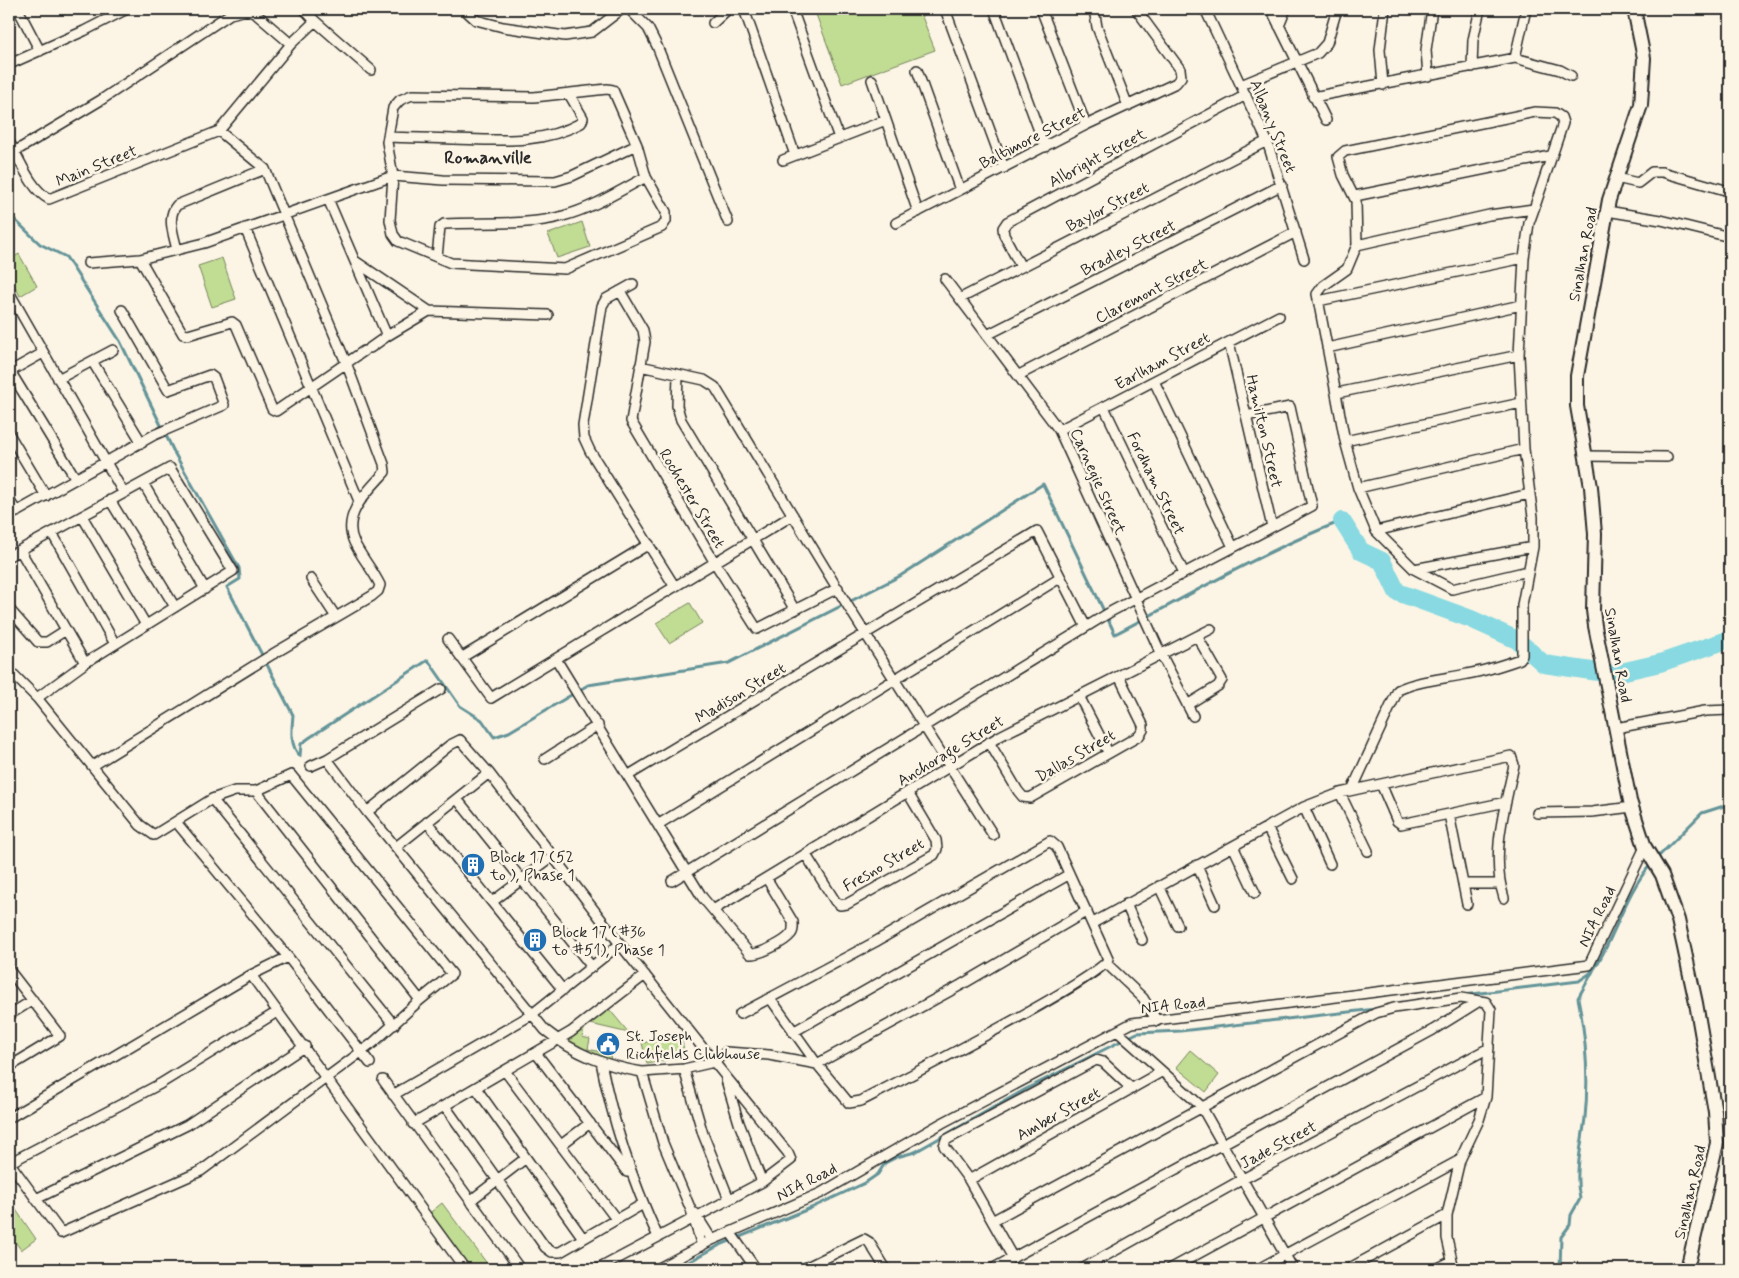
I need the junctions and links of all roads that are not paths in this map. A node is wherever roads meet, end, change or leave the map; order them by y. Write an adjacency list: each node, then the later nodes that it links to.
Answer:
1 (18, 9): 28 (street)
2 (127, 9): 28 (street)
3 (304, 9): 24 (street)
4 (464, 9): 5 (street)
5 (622, 9)
6 (629, 9): 72 (street)
7 (728, 9): 25 (street)
8 (744, 9): 55 (street)
9 (792, 9): 49 (street)
10 (945, 9): 58 (street)
11 (994, 9): 53 (street)
12 (1041, 9): 46 (street)
13 (1094, 9): 43 (street)
14 (1136, 9): 43 (street, Baltimore Street)
15 (1205, 9): 38 (street, Albany Street)
16 (1271, 9): 26 (street)
17 (1286, 9): 26 (street)
18 (1337, 9): 30 (street)
19 (1385, 9): 39 (street)
20 (1432, 9): 35 (street)
21 (1480, 9): 32 (street)
22 (1526, 9): 29 (street)
23 (1634, 9): 62 (street, Sinalhan Road)
24 (315, 21): 27 (street); 33 (street)
25 (713, 23)
26 (1279, 26): 30 (street)
27 (291, 44): 47 (street); 54 (street)
28 (40, 51): 31 (street)
29 (1516, 58): 32 (street); 36 (street)
30 (1296, 62): 38 (street); 42 (street)
31 (12, 63)
32 (1472, 68): 35 (street)
33 (370, 70)
34 (917, 70): 64 (street)
35 (1428, 76): 39 (street)
36 (1571, 76)
37 (872, 80): 44 (street)
38 (1241, 85): 41 (street, Albany Street)
39 (1383, 85): 42 (street)
40 (569, 94): 48 (street); 48 (street); 52 (street)
41 (1246, 94): 50 (street, Albany Street); 85 (street, Albright Street)
42 (1314, 97): 45 (street)
43 (1128, 106): 46 (street, Baltimore Street)
44 (886, 120): 49 (street); 70 (street)
45 (1326, 120)
46 (1086, 125): 53 (street, Baltimore Street)
47 (219, 131): 54 (street, Main Street); 59 (street)
48 (388, 137): 60 (street)
49 (840, 138): 55 (street)
50 (1267, 141): 63 (street, Albany Street); 85 (street, Baylor Street)
51 (9, 142): 54 (street, Main Street)
52 (637, 145): 60 (street); 61 (street)
53 (1044, 147): 58 (street, Baltimore Street)
54 (12, 153)
55 (795, 155): 57 (street)
56 (1550, 156): 66 (street); 66 (street); 68 (street)
57 (783, 160)
58 (1004, 168): 64 (street, Baltimore Street)
59 (265, 169): 71 (street); 78 (street)
60 (393, 176): 67 (street); 79 (street)
61 (646, 177): 79 (street); 79 (street)
62 (1616, 178): 65 (street); 69 (street, Sinalhan Road)
63 (1282, 185): 75 (street, Albany Street); 98 (street, Bradley Street)
64 (960, 190): 70 (street, Baltimore Street)
65 (1725, 190)
66 (1355, 196): 77 (street)
67 (328, 199): 71 (street); 83 (street)
68 (1534, 209): 77 (street); 80 (street)
69 (1607, 211): 76 (street); 123 (street, Sinalhan Road)
70 (918, 212): 73 (street, Baltimore Street)
71 (285, 214): 74 (street); 106 (street)
72 (728, 222)
73 (896, 223)
74 (245, 228): 78 (street); 113 (street)
75 (1296, 232): 82 (street, Albany Street); 110 (street, Claremont Street)
76 (1730, 237)
77 (1357, 245): 91 (street)
78 (177, 250): 81 (street)
79 (437, 257)
80 (1524, 258): 91 (street); 92 (street)
81 (140, 259): 84 (street); 113 (street)
82 (1304, 259)
83 (355, 261): 95 (street); 99 (street)
84 (88, 263)
85 (1020, 267): 90 (street, Baylor Street)
86 (945, 279): 90 (street, Carnegie Street)
87 (632, 284): 88 (street)
88 (620, 291): 107 (street, Rochester Street); 142 (street)
89 (9, 292): 93 (street)
90 (961, 298): 98 (street, Carnegie Street)
91 (1318, 301): 101 (street)
92 (1521, 305): 101 (street); 104 (street)
93 (13, 308): 103 (street)
94 (122, 310): 121 (street)
95 (429, 311): 96 (street); 99 (street)
96 (548, 315)
97 (1279, 316): 100 (street, Earlham Street)
98 (987, 335): 110 (street, Carnegie Street)
99 (387, 336): 106 (street)
100 (1229, 342): 112 (street, Earlham Street); 117 (street, Hamilton Street)
101 (1327, 348): 114 (street)
102 (113, 350): 105 (street)
103 (43, 353): 108 (street); 111 (street)
104 (1519, 356): 114 (street); 115 (street)
105 (92, 361): 111 (street); 121 (street)
106 (347, 365): 113 (street); 134 (street)
107 (640, 366): 109 (street); 147 (street, Rochester Street)
108 (9, 372): 126 (street)
109 (678, 375): 137 (street); 141 (street)
110 (1019, 375): 118 (street, Carnegie Street)
111 (58, 380): 125 (street)
112 (1154, 381): 116 (street, Earlham Street); 143 (street)
113 (312, 385): 134 (street)
114 (1336, 393): 120 (street)
115 (1522, 403): 120 (street); 122 (street)
116 (1104, 407): 118 (street, Earlham Street); 150 (street, Fordham Street)
117 (1246, 416): 138 (street, Hamilton Street); 138 (street)
118 (1059, 430): 156 (street, Carnegie Street)
119 (9, 434): 131 (street)
120 (1345, 441): 128 (street)
121 (142, 443): 125 (street)
122 (1524, 449): 128 (street); 130 (street)
123 (1585, 456): 124 (street); 184 (street, Sinalhan Road)
124 (1667, 457)
125 (106, 463): 126 (street); 129 (street)
126 (76, 479): 131 (street)
127 (143, 483): 129 (street); 155 (street); 155 (street)
128 (1358, 488): 139 (street)
129 (123, 492): 133 (street)
130 (1529, 494): 139 (street); 144 (street)
131 (46, 496): 135 (street)
132 (9, 500): 135 (street)
133 (110, 500): 136 (street); 157 (street)
134 (359, 501): 160 (street)
135 (13, 514)
136 (82, 516): 140 (street); 161 (street)
137 (794, 516): 141 (street); 154 (street)
138 (1272, 527): 143 (street)
139 (1376, 531): 148 (street)
140 (52, 533): 145 (street); 168 (street)
141 (753, 540): 147 (street); 159 (street)
142 (649, 544): 153 (street); 170 (street)
143 (1233, 547): 150 (street)
144 (1532, 547): 148 (street); 149 (street)
145 (20, 550): 146 (street); 164 (street)
146 (9, 556)
147 (714, 563): 153 (street); 159 (street, Rochester Street)
148 (1414, 569): 149 (street)
149 (1528, 571): 195 (street)
150 (1184, 573): 156 (street)
151 (1060, 578): 162 (street); 165 (street, Madison Street); 175 (street)
152 (311, 579): 160 (street)
153 (676, 587): 171 (street)
154 (838, 588): 159 (street, Rochester Street); 165 (street)
155 (205, 589): 157 (street)
156 (1135, 598): 162 (street); 169 (street, Carnegie Street)
157 (175, 608): 161 (street)
158 (9, 609): 164 (street)
159 (795, 610)
160 (336, 617): 189 (street)
161 (146, 625): 168 (street)
162 (1086, 626): 183 (street)
163 (1211, 629): 166 (street, Anchorage Street)
164 (66, 630): 172 (street)
165 (865, 634): 175 (street); 193 (street, Madison Street)
166 (1197, 636): 169 (street, Anchorage Street); 179 (street)
167 (448, 639): 170 (street)
168 (115, 644): 172 (street)
169 (1161, 654): 174 (street, Anchorage Street); 179 (street, Carnegie Street)
170 (462, 658): 171 (street)
171 (556, 659): 182 (street)
172 (85, 663): 178 (street)
173 (9, 670): 178 (street)
174 (1119, 676): 177 (street, Anchorage Street); 186 (street, Dallas Street)
175 (894, 679): 183 (street); 209 (street)
176 (441, 689): 187 (street)
177 (1079, 696): 185 (street, Anchorage Street); 186 (street)
178 (37, 698): 189 (street)
179 (1188, 705): 181 (street, Carnegie Street)
180 (1730, 710): 184 (street)
181 (1193, 716)
182 (598, 725): 188 (street); 193 (street)
183 (924, 726): 191 (street); 220 (street)
184 (1616, 728): 203 (street, Sinalhan Road)
185 (989, 742): 186 (street, Dallas Street); 191 (street, Anchorage Street)
186 (1108, 752)
187 (327, 759): 190 (street); 204 (street)
188 (545, 759)
189 (94, 765): 207 (street)
190 (311, 766)
191 (950, 767): 197 (street, Anchorage Street); 211 (street)
192 (489, 773): 199 (street); 204 (street); 217 (street)
193 (630, 775): 209 (street)
194 (1381, 784): 195 (street); 201 (street); 206 (street)
195 (1352, 790): 198 (street)
196 (256, 791): 200 (street); 250 (street); 250 (street)
197 (908, 793): 216 (street, Anchorage Street); 216 (street, Fresno Street)
198 (1340, 793): 202 (street); 215 (street)
199 (457, 798): 208 (street); 224 (street)
200 (212, 799): 207 (street); 257 (street)
201 (1506, 802): 206 (street); 227 (street)
202 (1304, 807): 210 (street); 218 (street)
203 (1632, 807): 205 (street); 214 (street, Sinalhan Road)
204 (367, 812): 213 (street)
205 (1537, 813)
206 (1449, 814): 226 (street)
207 (176, 822): 241 (street)
208 (427, 822): 213 (street); 231 (street)
209 (659, 824): 220 (street)
210 (1267, 827): 212 (street); 223 (street)
211 (993, 835)
212 (1233, 846): 219 (street); 229 (street)
213 (396, 847): 255 (street)
214 (1647, 850): 256 (street, NIA Road); 327 (street, Sinalhan Road)
215 (1368, 851)
216 (806, 855): 222 (street, Anchorage Street)
217 (553, 856): 224 (street); 240 (street)
218 (1330, 864)
219 (1197, 866): 228 (street); 234 (street)
220 (688, 871): 225 (street); 235 (street)
221 (1068, 875): 236 (street); 248 (street); 258 (street)
222 (767, 879): 235 (street, Anchorage Street); 235 (street)
223 (1293, 879)
224 (523, 880): 231 (street); 243 (street)
225 (672, 880)
226 (1463, 884): 227 (street); 233 (street)
227 (1499, 884): 230 (street)
228 (1158, 886): 232 (street); 238 (street)
229 (1255, 893)
230 (1504, 898)
231 (492, 902): 247 (street)
232 (1126, 904): 237 (street); 239 (street)
233 (1467, 904)
234 (1215, 905)
235 (713, 910)
236 (1087, 911): 237 (street); 268 (street)
237 (1093, 923): 242 (street)
238 (1178, 926)
239 (1142, 940)
240 (620, 944): 243 (street); 246 (street)
241 (288, 957): 245 (street); 263 (street)
242 (1107, 964): 256 (street); 268 (street)
243 (592, 967): 247 (street)
244 (9, 970): 249 (street)
245 (252, 975): 252 (street); 283 (street)
246 (645, 975): 260 (street); 266 (street)
247 (563, 990): 255 (street)
248 (770, 998): 253 (street); 258 (street)
249 (33, 1000): 254 (street); 269 (street)
250 (420, 1000): 257 (street)
251 (1478, 1002): 262 (street); 282 (street); 286 (street)
252 (277, 1012): 261 (street); 290 (street)
253 (740, 1014)
254 (9, 1015)
255 (531, 1015): 260 (street); 279 (street)
256 (1157, 1020): 259 (street, NIA Road)
257 (394, 1025): 263 (street)
258 (793, 1032): 268 (street)
259 (1121, 1036): 273 (street); 305 (street, NIA Road)
260 (558, 1040): 264 (street); 265 (street)
261 (304, 1046): 275 (street); 296 (street)
262 (1489, 1048): 280 (street); 292 (street, Jade Street)
263 (362, 1051): 267 (street); 275 (street)
264 (536, 1053): 271 (street); 284 (street)
265 (600, 1062): 272 (street); 291 (street)
266 (714, 1062): 268 (street); 270 (street); 274 (street)
267 (370, 1063)
268 (817, 1064)
269 (9, 1067)
270 (684, 1068): 272 (street); 297 (street)
271 (506, 1071): 277 (street); 287 (street)
272 (642, 1072): 300 (street)
273 (1161, 1072): 278 (street, Amber Street); 282 (street)
274 (725, 1075): 295 (street); 295 (street)
275 (327, 1076): 296 (street); 313 (street)
276 (383, 1080): 279 (street)
277 (476, 1088): 281 (street); 288 (street)
278 (1132, 1089): 294 (street, Amber Street); 294 (street)
279 (393, 1096): 285 (street)
280 (1486, 1098): 289 (street); 302 (street)
281 (444, 1106): 285 (street); 293 (street)
282 (1201, 1106): 286 (street); 304 (street)
283 (9, 1118)
284 (590, 1123): 287 (street); 291 (street)
285 (413, 1124): 298 (street)
286 (1223, 1144): 292 (street); 311 (street)
287 (561, 1145): 303 (street)
288 (526, 1158): 293 (street); 307 (street)
289 (1460, 1160): 301 (street); 310 (street)
290 (9, 1163): 296 (street)
291 (632, 1177): 299 (street)
292 (1243, 1179): 302 (street); 321 (street, Jade Street)
293 (498, 1180): 298 (street); 307 (street)
294 (969, 1180): 304 (street)
295 (762, 1182): 297 (street)
296 (36, 1199)
297 (729, 1199): 300 (street)
298 (470, 1201): 314 (street)
299 (643, 1204): 303 (street); 306 (street)
300 (693, 1215): 306 (street); 308 (street); 309 (street)
301 (1448, 1215): 312 (street); 325 (street)
302 (1264, 1216): 310 (street); 322 (street)
303 (616, 1219): 307 (street)
304 (992, 1221): 311 (street)
305 (730, 1232): 308 (street, NIA Road); 317 (street)
306 (658, 1237): 315 (street)
307 (583, 1238)
308 (712, 1240): 309 (street, NIA Road)
309 (702, 1246): 316 (street, NIA Road)
310 (1285, 1255): 323 (street); 324 (street)
311 (1013, 1258): 320 (street)
312 (1453, 1265): 326 (street)
313 (465, 1269)
314 (520, 1269)
315 (598, 1269)
316 (657, 1269)
317 (756, 1269)
318 (803, 1269): 319 (street)
319 (886, 1269)
320 (992, 1269)
321 (1082, 1269)
322 (1170, 1269)
323 (1258, 1269)
324 (1293, 1269)
325 (1348, 1269)
326 (1436, 1269)
327 (1687, 1269)

